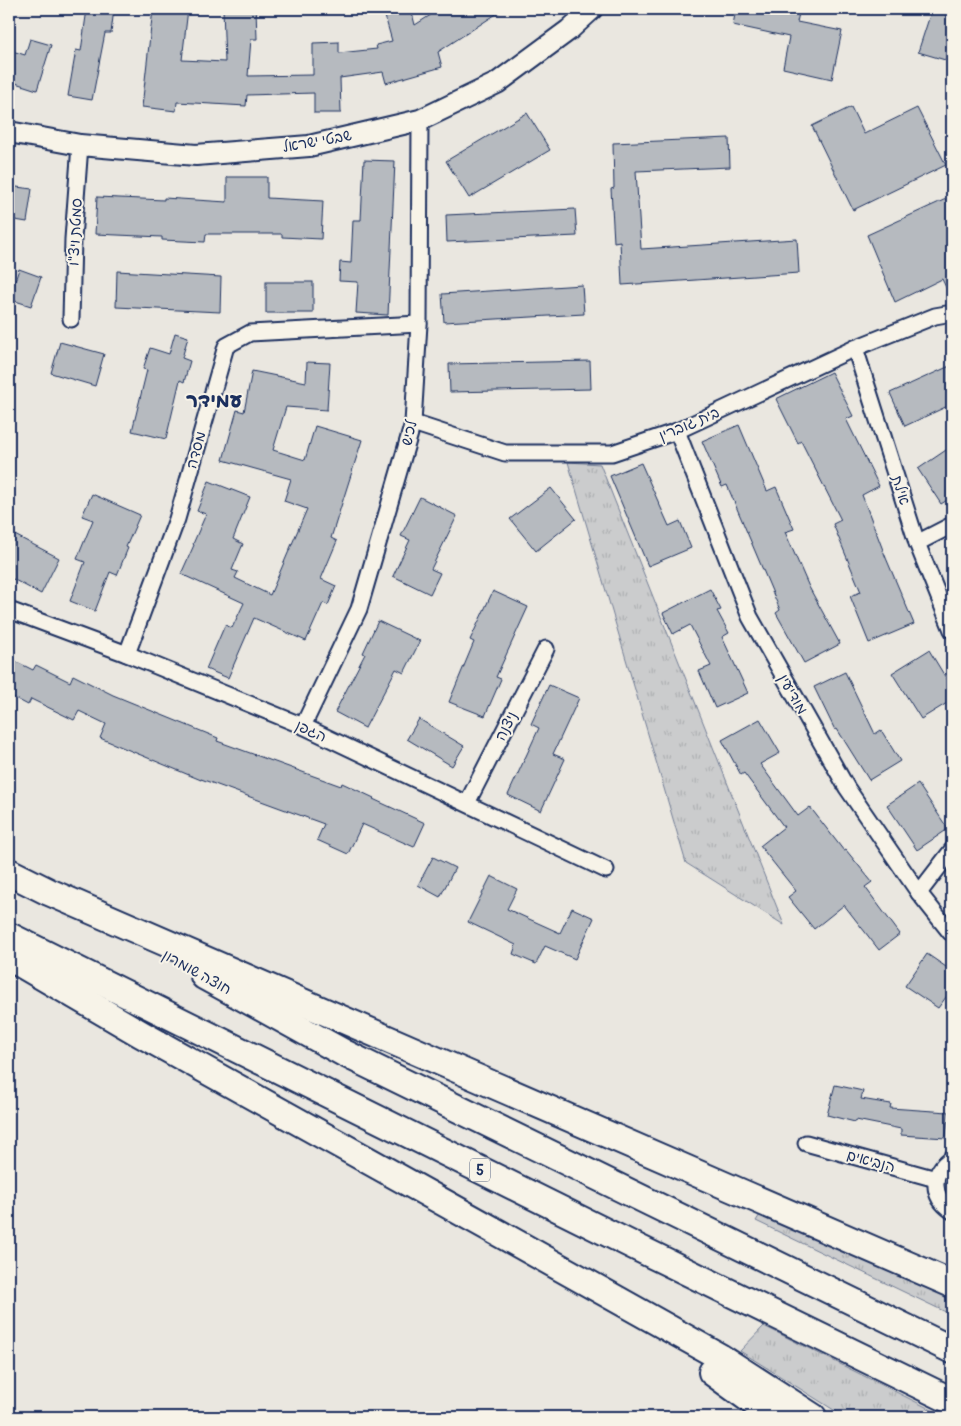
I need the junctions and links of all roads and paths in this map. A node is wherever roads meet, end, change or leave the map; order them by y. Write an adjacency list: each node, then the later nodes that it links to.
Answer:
1 (592, 9): 2 (street, שבטי ישראל)
2 (420, 120): 4 (street, שבטי ישראל); 7 (street, לכיש)
3 (9, 132): 4 (street, שבטי ישראל)
4 (80, 145): 6 (street, סמטת ויצ"ו)
5 (952, 312): 8 (street, בית גוברין)
6 (72, 319)
7 (419, 324): 9 (street, לכיש); 16 (street, מסדה)
8 (855, 348): 10 (street, בית גוברין); 12 (street, אילת)
9 (413, 423): 10 (street, בית גוברין); 17 (street, לכיש)
10 (677, 432): 23 (street, מודיעין)
11 (952, 525): 12 (street)
12 (918, 543): 14 (street, אילת)
13 (9, 610): 16 (street, הגפן)
14 (952, 630)
15 (546, 649): 18 (street, ניצנה)
16 (127, 654): 17 (street, הגפן)
17 (303, 726): 18 (street, הגפן)
18 (467, 804): 20 (street, הגפן)
19 (952, 850): 23 (street)
20 (606, 870)
21 (9, 872): 22 (highway)
22 (50, 892): 32 (highway); 33 (highway, חוצה שומרון)
23 (920, 893): 24 (street, מודיעין)
24 (952, 933)
25 (9, 936): 34 (highway, 5)
26 (9, 957): 31 (highway)
27 (806, 1143): 29 (street, הנביאים)
28 (952, 1158): 29 (street)
29 (936, 1179): 30 (street)
30 (952, 1211)
31 (511, 1240): 35 (highway); 36 (highway)
32 (952, 1284)
33 (952, 1350)
34 (952, 1401)
35 (774, 1417)
36 (813, 1417)

